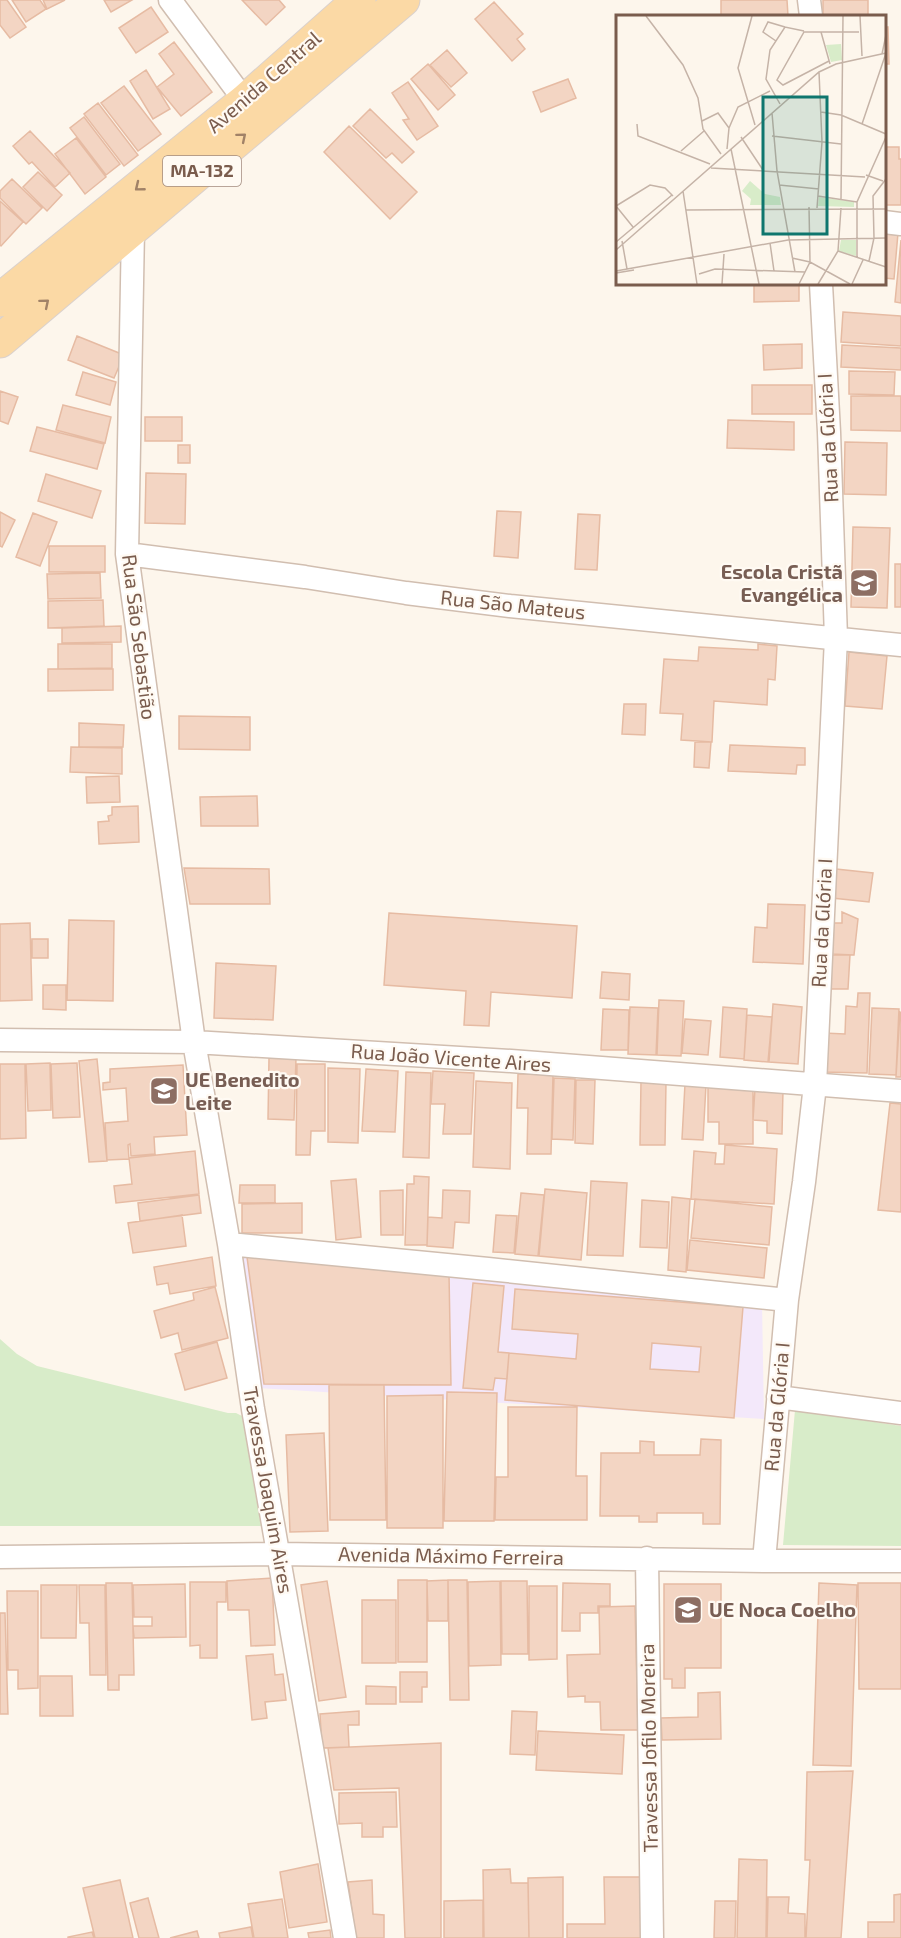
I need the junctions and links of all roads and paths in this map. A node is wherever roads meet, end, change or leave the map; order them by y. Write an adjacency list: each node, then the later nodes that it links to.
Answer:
1 (170, 0): 6 (street)
2 (359, 0): 6 (main road, Avenida Central / MA-132)
3 (403, 0): 9 (main road, MA-132, one-way to 3)
4 (809, 0): 5 (street)
5 (810, 15)
6 (244, 101): 11 (main road, Avenida Central / MA-132, one-way to 11)
7 (886, 222): 8 (street)
8 (901, 224)
9 (133, 229): 12 (main road, MA-132, one-way to 9); 13 (street, Rua São Sebastião)
10 (821, 285): 14 (street, Rua da Glória I)
11 (0, 300)
12 (0, 341)
13 (127, 554): 14 (street, Rua São Mateus); 17 (street, Rua São Sebastião)
14 (836, 638): 15 (street, Rua São Mateus); 18 (street, Rua da Glória I)
15 (901, 645)
16 (2, 1037): 17 (street, Rua João Vicente Aires)
17 (194, 1042): 18 (street, Rua João Vicente Aires); 20 (street, Travessa Joaquim Aires)
18 (815, 1085): 19 (street, Rua João Vicente Aires); 21 (street, Rua da Glória I)
19 (901, 1091)
20 (229, 1244): 21 (street); 24 (street, Travessa Joaquim Aires)
21 (787, 1300): 22 (street, Rua da Glória I)
22 (778, 1397): 23 (street); 27 (street, Rua da Glória I)
23 (901, 1413)
24 (279, 1554): 25 (street, Avenida Máximo Ferreira); 26 (street, Avenida Máximo Ferreira); 29 (street, Travessa Joaquim Aires)
25 (0, 1557)
26 (647, 1558): 27 (street, Avenida Máximo Ferreira); 30 (street, Travessa Jofilo Moreira)
27 (764, 1561): 28 (street, Avenida Máximo Ferreira)
28 (901, 1561)
29 (345, 1938)
30 (652, 1938)

